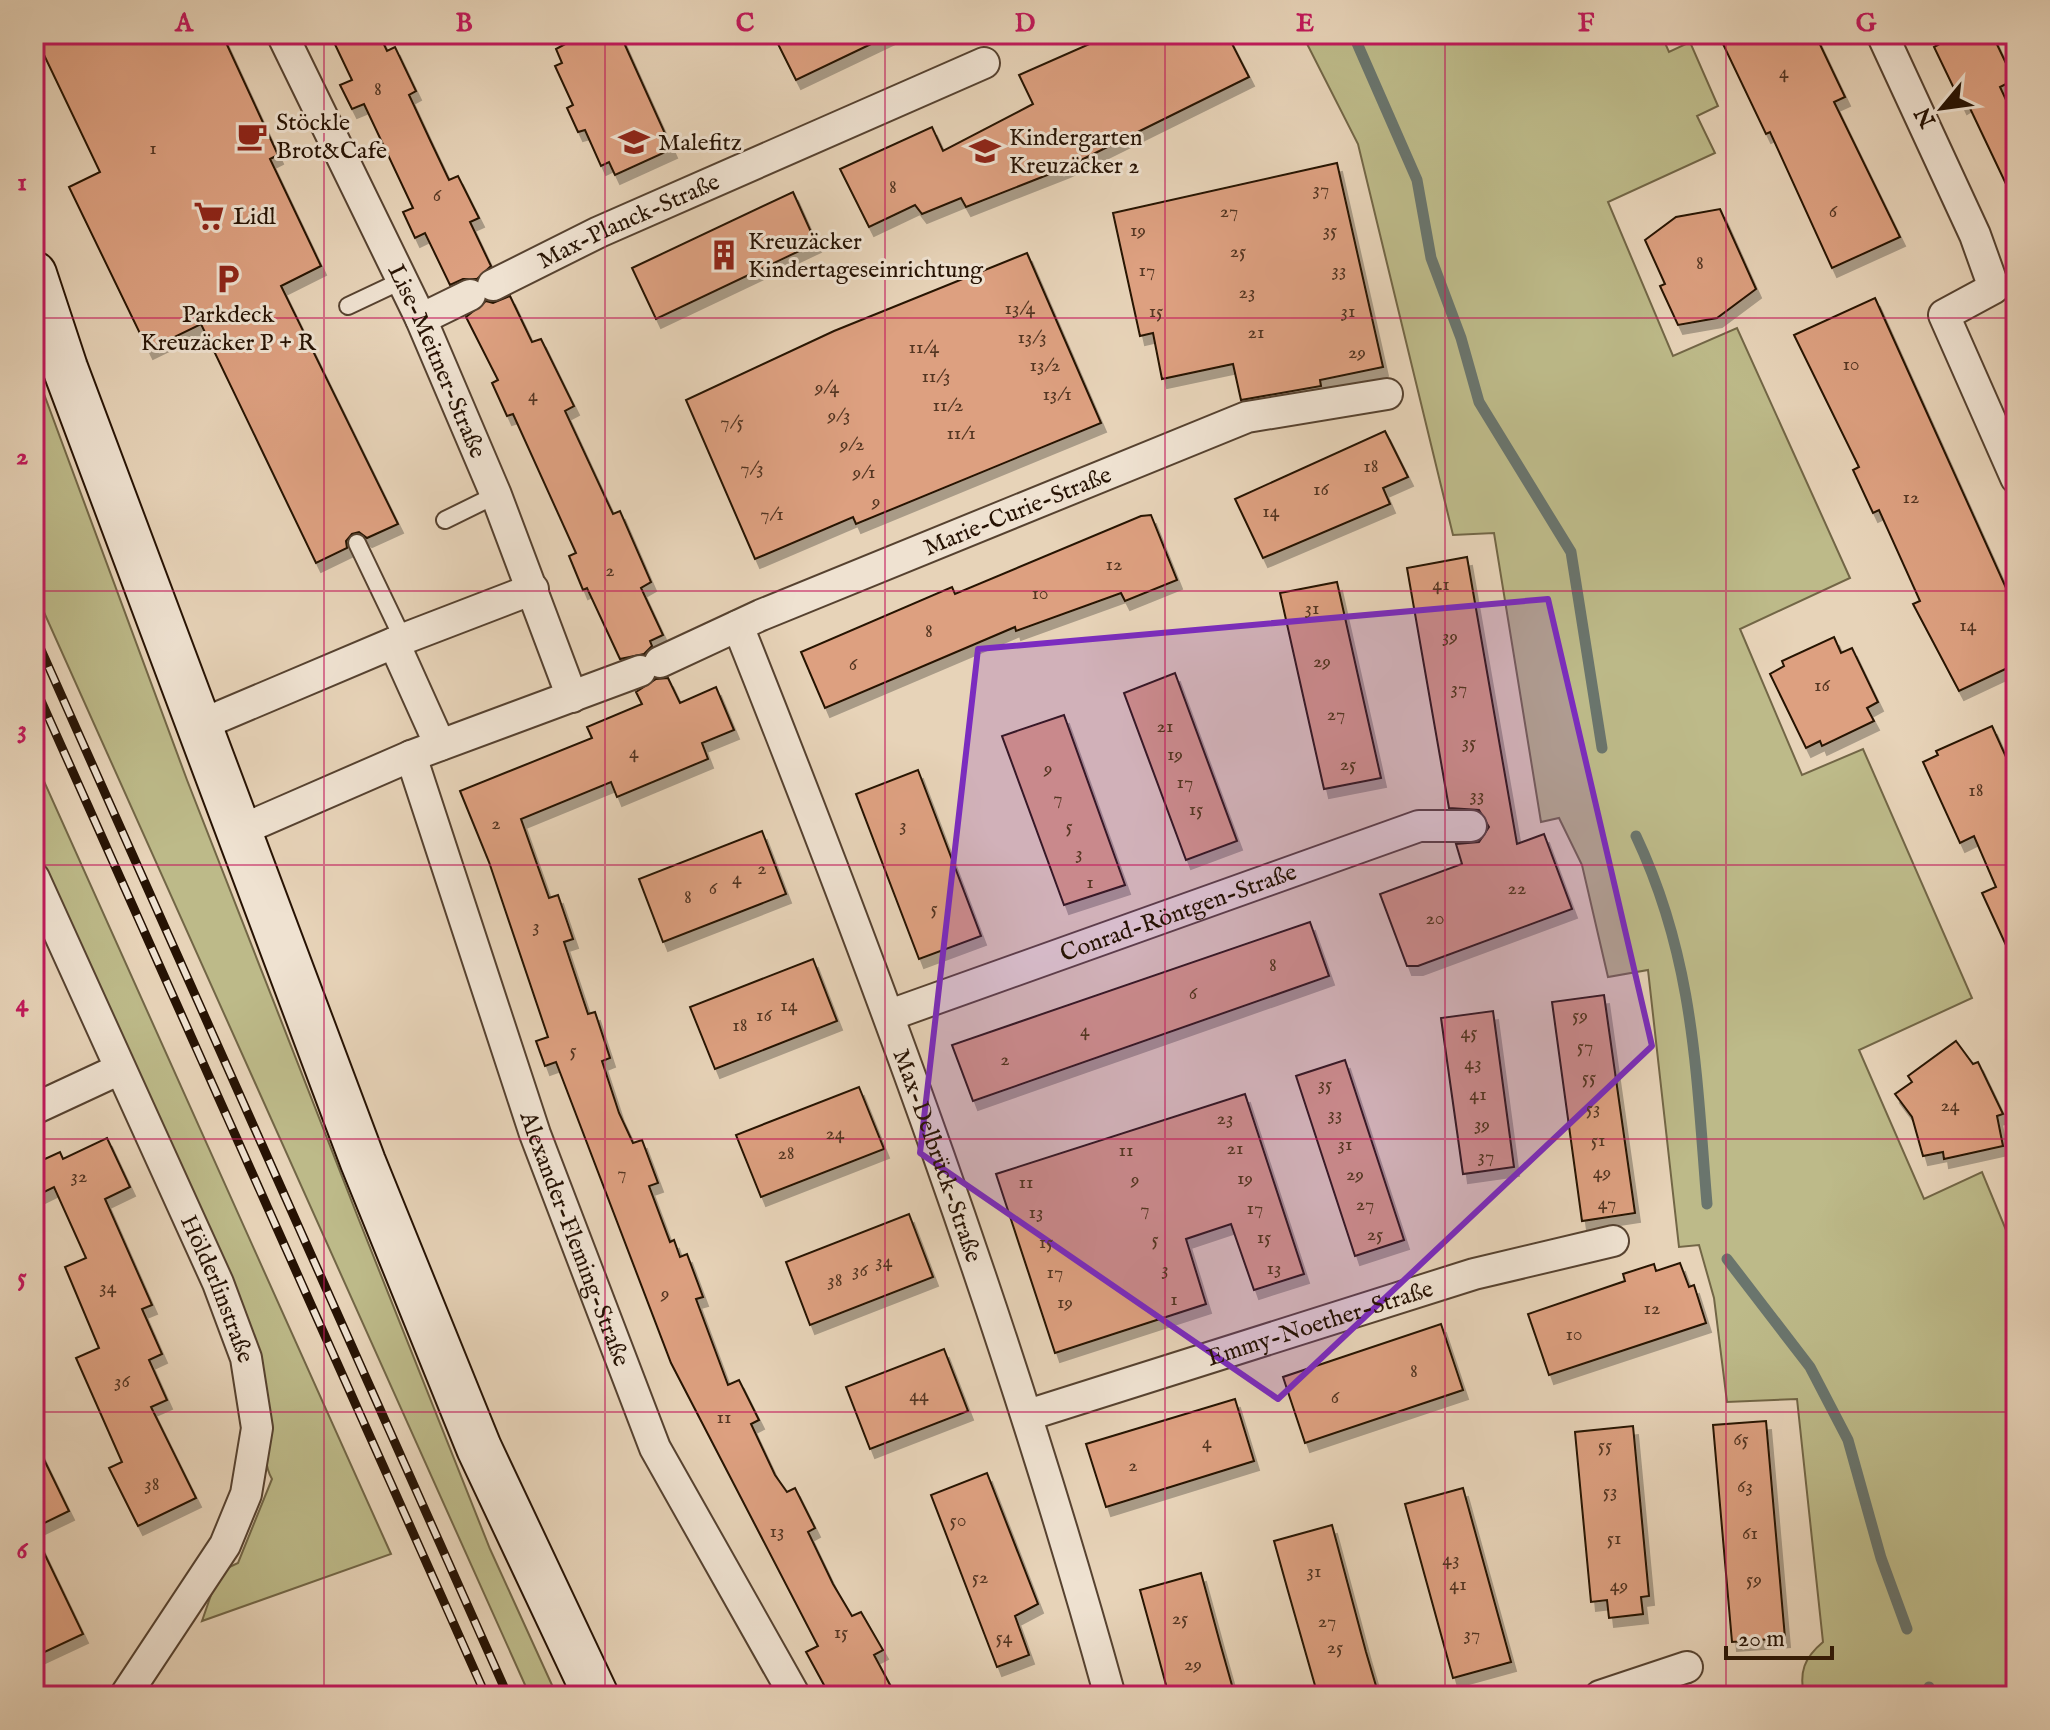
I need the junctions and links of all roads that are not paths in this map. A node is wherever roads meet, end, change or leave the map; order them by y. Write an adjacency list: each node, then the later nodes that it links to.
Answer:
1 (282, 34): 5 (street, Lise-Meitner-Straße)
2 (1882, 34): 6 (street)
3 (984, 63): 8 (street, Max-Planck-Straße)
4 (34, 274): 18 (main road)
5 (401, 281): 7 (lane); 8 (street, Lise-Meitner-Straße)
6 (2005, 283): 10 (street)
7 (348, 306)
8 (421, 319): 11 (street, Lise-Meitner-Straße)
9 (1387, 394): 15 (street, Marie-Curie-Straße)
10 (2016, 478)
11 (496, 495): 12 (lane); 14 (street, Lise-Meitner-Straße)
12 (445, 520)
13 (357, 543): 16 (lane)
14 (533, 589): 16 (street); 17 (street, Lise-Meitner-Straße)
15 (738, 626): 17 (street, Marie-Curie-Straße); 24 (street, Max-Delbrück-Straße)
16 (399, 641): 18 (street); 19 (street)
17 (572, 697): 19 (street, Marie-Curie-Straße)
18 (200, 725): 22 (main road)
19 (440, 745): 20 (street, Marie-Curie-Straße)
20 (411, 756): 22 (street, Marie-Curie-Straße); 32 (street, Alexander-Fleming-Straße)
21 (1471, 826): 24 (street, Conrad-Röntgen-Straße)
22 (239, 831): 31 (main road)
23 (34, 878): 25 (street, Hölderlinstraße)
24 (890, 1015): 28 (street, Max-Delbrück-Straße)
25 (120, 1069): 26 (street); 30 (street, Hölderlinstraße)
26 (34, 1109)
27 (1613, 1241): 28 (street, Emmy-Noether-Straße)
28 (1028, 1415): 33 (street, Max-Delbrück-Straße)
29 (1687, 1667): 34 (street)
30 (125, 1696)
31 (596, 1696)
32 (795, 1696)
33 (1110, 1696)
34 (1600, 1696)

